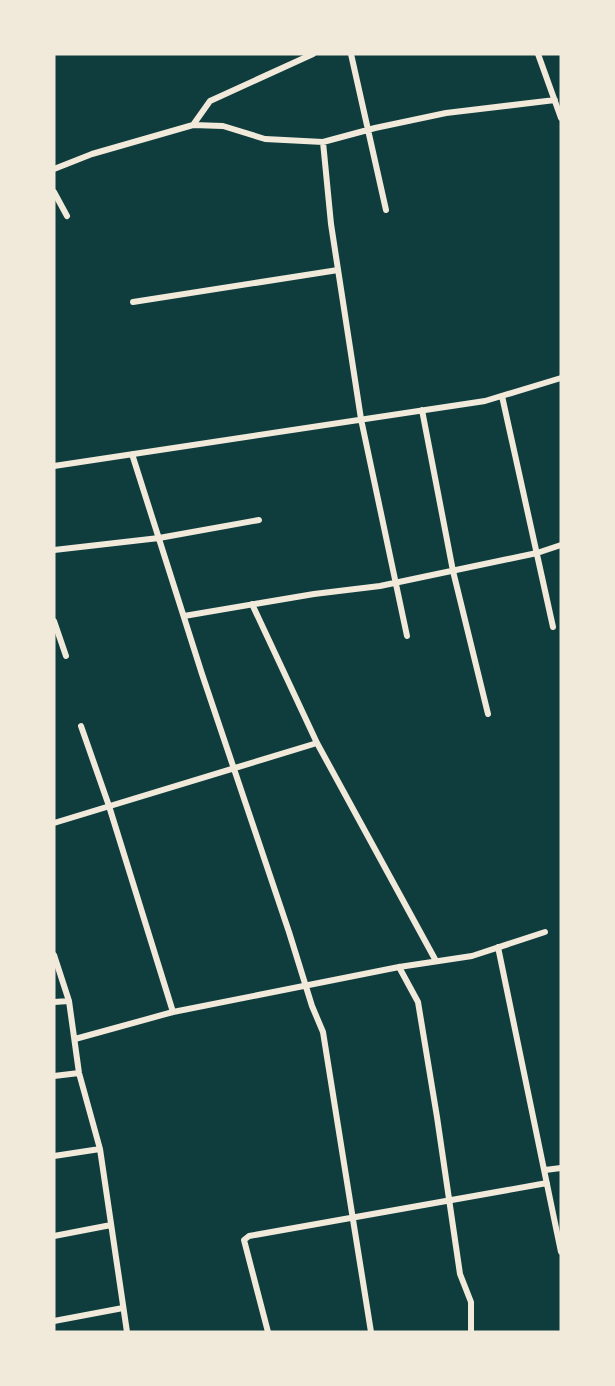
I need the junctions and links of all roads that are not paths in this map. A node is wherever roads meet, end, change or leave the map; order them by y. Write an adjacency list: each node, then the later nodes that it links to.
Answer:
1 (313, 54): 6 (street)
2 (351, 54): 7 (street)
3 (538, 54): 4 (street)
4 (555, 100): 5 (street); 7 (street)
5 (561, 118)
6 (193, 125): 8 (street); 9 (street)
7 (368, 130): 8 (street); 11 (street)
8 (323, 142): 13 (street)
9 (54, 169)
10 (54, 192): 12 (street)
11 (386, 210)
12 (67, 216)
13 (338, 270): 14 (street); 18 (street)
14 (133, 302)
15 (561, 378): 16 (street)
16 (502, 396): 17 (street); 25 (street)
17 (422, 411): 18 (street); 26 (street)
18 (361, 419): 19 (street); 27 (street)
19 (132, 454): 20 (street); 22 (street)
20 (54, 466)
21 (259, 520): 22 (street)
22 (159, 538): 24 (street); 29 (street)
23 (561, 545): 25 (street)
24 (54, 550)
25 (537, 553): 26 (street); 31 (street)
26 (453, 571): 27 (street); 34 (street)
27 (395, 583): 28 (street); 32 (street)
28 (252, 604): 29 (street); 36 (street)
29 (184, 615): 37 (street)
30 (54, 621): 33 (street)
31 (553, 627)
32 (407, 636)
33 (66, 656)
34 (488, 714)
35 (81, 726): 38 (street)
36 (317, 743): 37 (street); 43 (street)
37 (233, 768): 38 (street); 45 (street)
38 (109, 806): 39 (street); 48 (street)
39 (54, 823)
40 (545, 932): 41 (street)
41 (498, 947): 43 (street); 55 (street)
42 (54, 955): 46 (street)
43 (436, 962): 44 (street)
44 (399, 967): 45 (street); 57 (street)
45 (305, 986): 48 (street); 58 (street)
46 (69, 1000): 47 (street); 49 (street)
47 (54, 1002)
48 (174, 1012): 49 (street)
49 (75, 1039): 50 (street)
50 (80, 1072): 51 (street); 52 (street)
51 (54, 1076)
52 (100, 1149): 53 (street); 59 (street)
53 (54, 1156)
54 (561, 1168): 55 (street)
55 (544, 1170): 56 (street)
56 (547, 1183): 57 (street); 61 (street)
57 (449, 1200): 58 (street); 67 (street)
58 (353, 1218): 65 (street); 66 (street)
59 (111, 1225): 60 (street); 62 (street)
60 (54, 1236)
61 (561, 1252)
62 (123, 1308): 63 (street); 64 (street)
63 (54, 1321)
64 (127, 1332)
65 (268, 1332)
66 (371, 1332)
67 (471, 1332)

